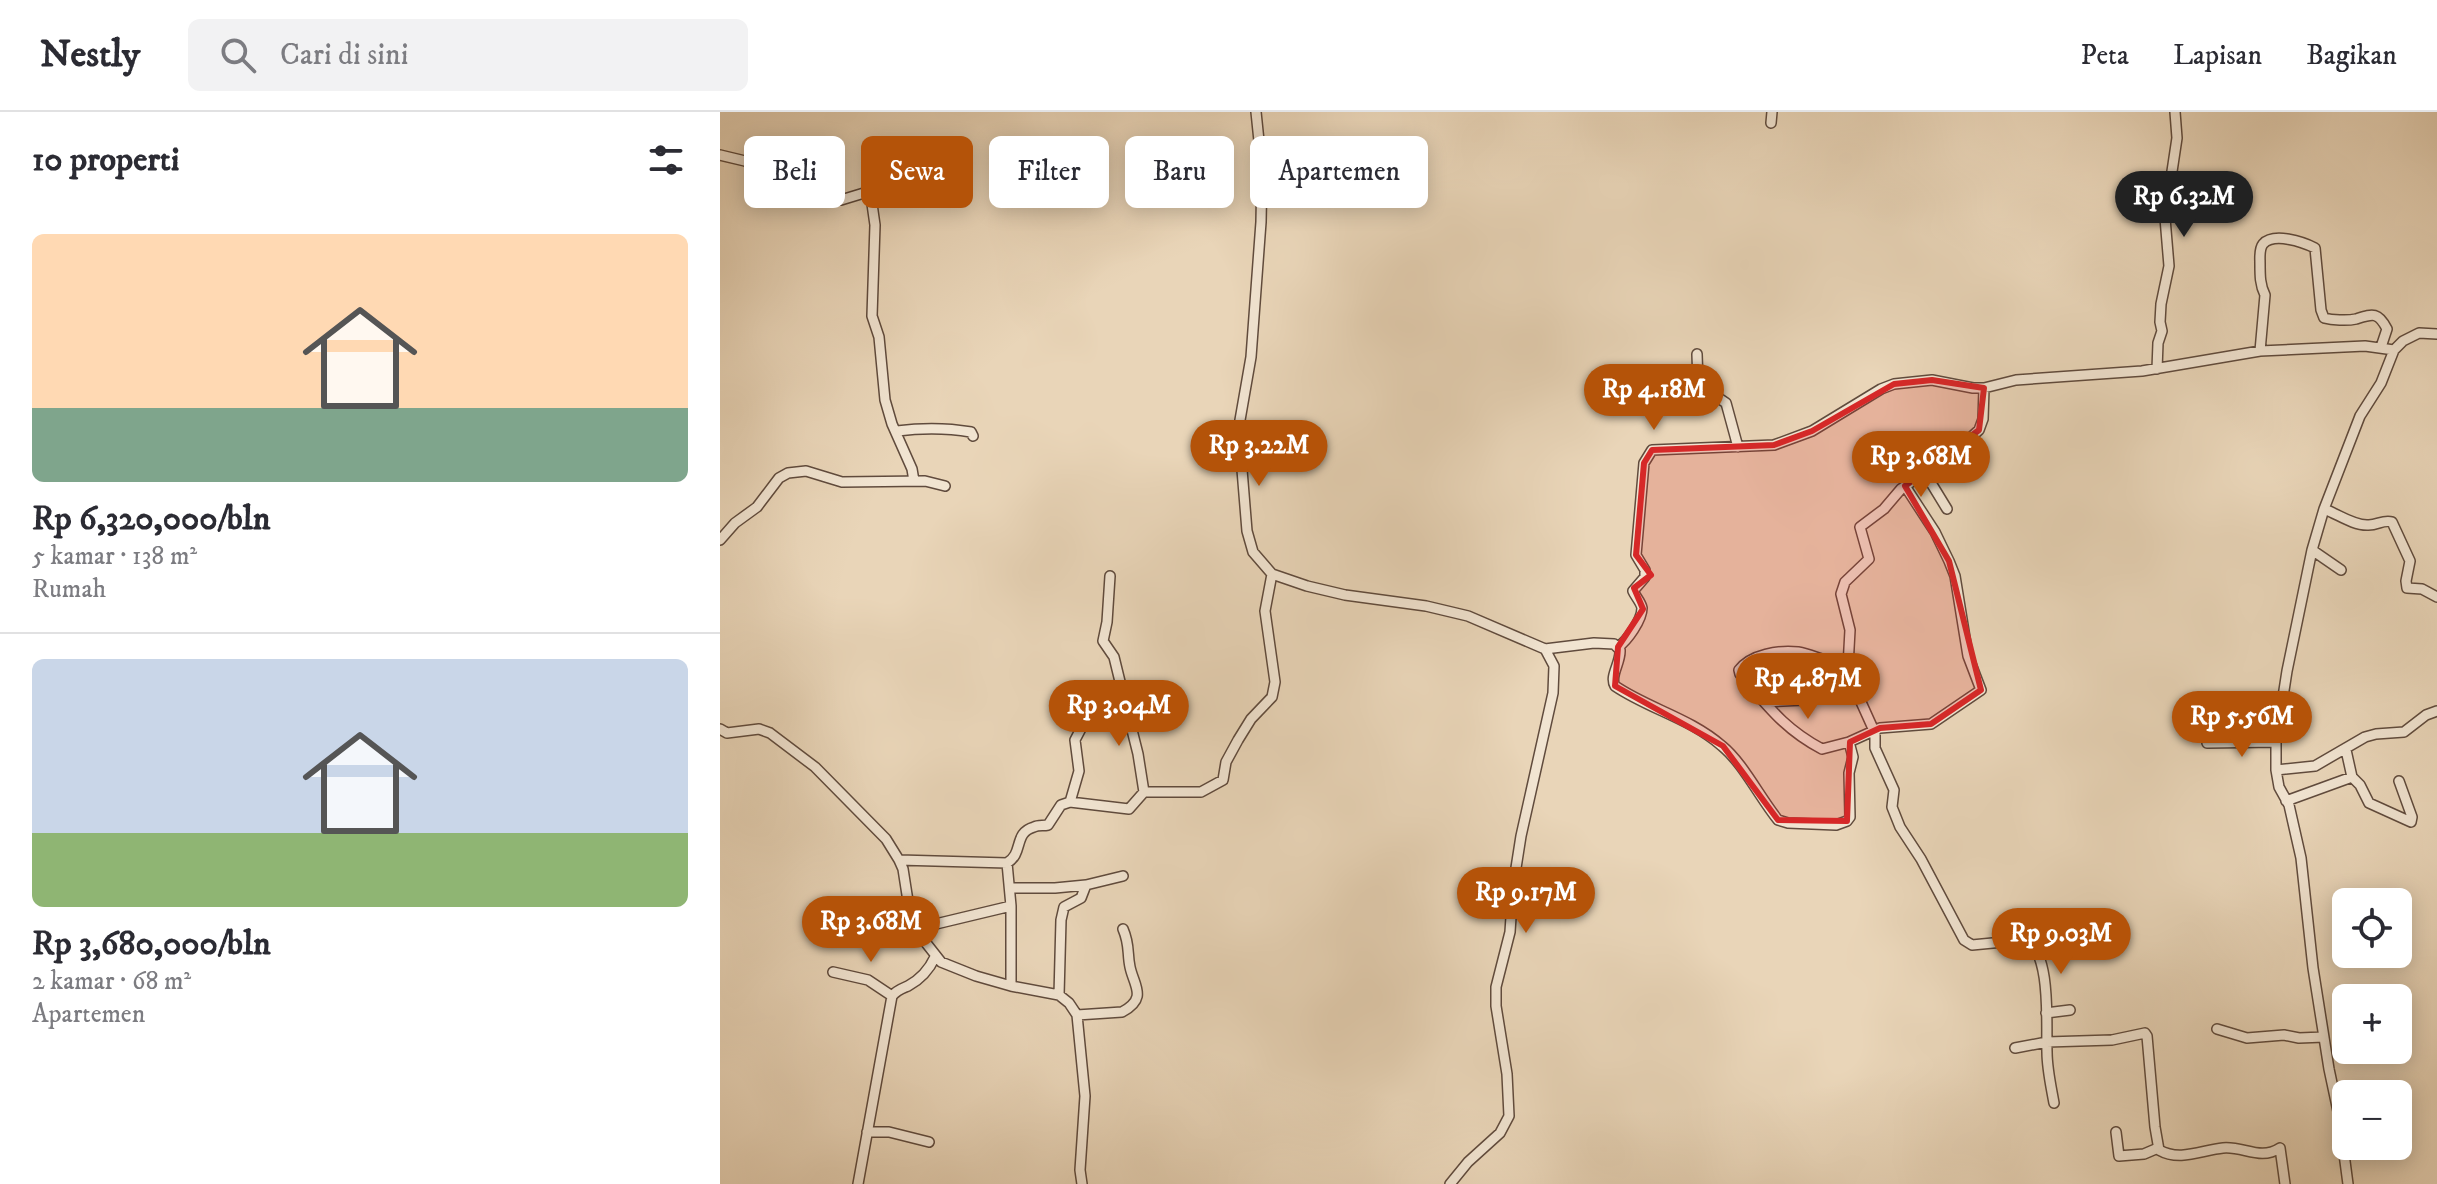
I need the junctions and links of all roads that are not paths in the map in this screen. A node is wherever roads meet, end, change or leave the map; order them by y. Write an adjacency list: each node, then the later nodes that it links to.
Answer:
1 (1256, 112): 25 (street)
2 (1772, 112): 4 (street)
3 (2175, 112): 11 (street)
4 (1771, 123)
5 (720, 157): 13 (street)
6 (2437, 334): 8 (street)
7 (2381, 347): 8 (street); 9 (street); 9 (street)
8 (2394, 350): 21 (street)
9 (2260, 351): 11 (street)
10 (1697, 354): 15 (street)
11 (2157, 369): 12 (street)
12 (1984, 388): 15 (street); 16 (street)
13 (897, 431): 14 (street); 17 (street)
14 (973, 436)
15 (1738, 447): 28 (street)
16 (1925, 473): 19 (street); 20 (street)
17 (914, 481): 18 (street); 22 (street)
18 (945, 486)
19 (1905, 486): 30 (street); 36 (street)
20 (1947, 509)
21 (2324, 509): 23 (street); 27 (street)
22 (720, 540)
23 (2312, 550): 24 (street); 38 (street)
24 (2341, 570)
25 (1272, 574): 29 (street); 44 (street)
26 (1110, 576): 32 (street)
27 (2437, 597)
28 (1618, 647): 29 (street); 37 (street)
29 (1545, 649): 74 (street)
30 (1848, 662): 31 (street); 33 (street)
31 (1847, 685): 33 (street); 36 (street)
32 (1124, 698): 44 (street); 46 (street)
33 (1765, 702): 37 (street)
34 (2437, 711): 40 (street)
35 (720, 729): 47 (street)
36 (1873, 730): 37 (street); 61 (street)
37 (1849, 742)
38 (2276, 742): 39 (street); 41 (street)
39 (2207, 743)
40 (2346, 750): 41 (street); 42 (street)
41 (2276, 770): 45 (street)
42 (2352, 777): 43 (street); 45 (street)
43 (2399, 781)
44 (1144, 792): 46 (street)
45 (2286, 801): 64 (street)
46 (1070, 802): 48 (street)
47 (899, 860): 48 (street); 53 (street)
48 (1007, 863): 51 (street)
49 (1123, 876): 50 (street)
50 (1086, 885): 51 (street); 58 (street)
51 (1010, 888): 52 (street)
52 (1011, 906): 53 (street); 57 (street)
53 (915, 929): 55 (street)
54 (1123, 929): 62 (street)
55 (935, 957): 57 (street); 59 (street)
56 (833, 972): 59 (street)
57 (1011, 986): 58 (street)
58 (1059, 995): 62 (street)
59 (892, 996): 68 (street)
60 (2070, 1010): 61 (street)
61 (2046, 1013): 65 (street)
62 (1077, 1015): 73 (street)
63 (2217, 1029): 64 (street)
64 (2324, 1037): 76 (street)
65 (2047, 1042): 66 (street); 67 (street); 71 (street)
66 (2015, 1048)
67 (2054, 1103)
68 (867, 1132): 70 (street); 72 (street)
69 (2116, 1132): 71 (street)
70 (929, 1142)
71 (2158, 1148): 75 (street)
72 (858, 1184)
73 (1082, 1184)
74 (1450, 1184)
75 (2285, 1184)
76 (2348, 1184)

